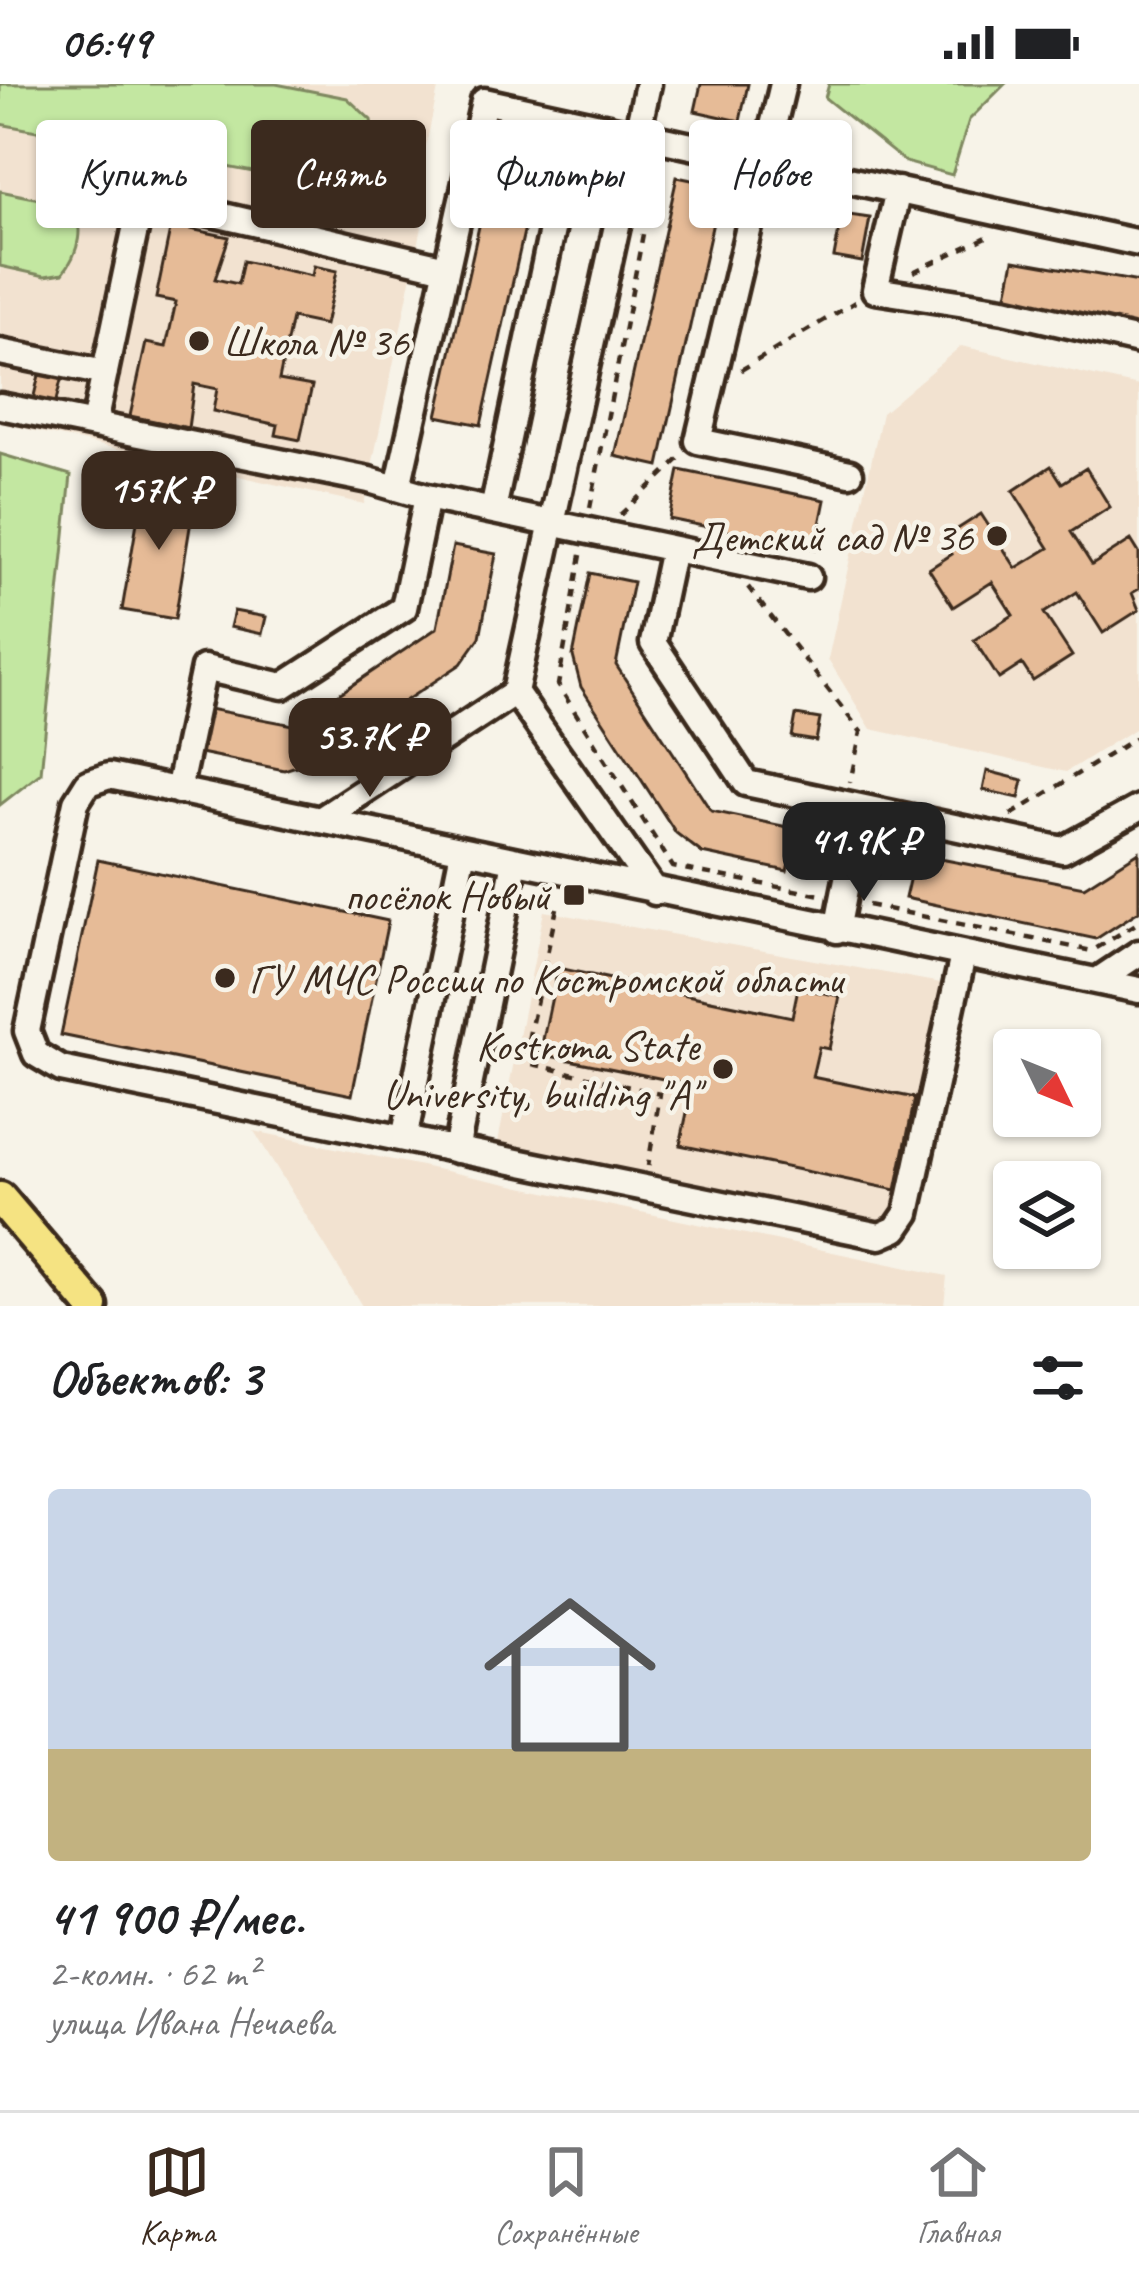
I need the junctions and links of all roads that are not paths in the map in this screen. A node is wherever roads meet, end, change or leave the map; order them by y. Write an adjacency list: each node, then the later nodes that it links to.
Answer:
1 (648, 84): 5 (street)
2 (783, 84): 6 (street)
3 (479, 120): 4 (street)
4 (571, 120)
5 (640, 120)
6 (773, 120)
7 (852, 181): 8 (street)
8 (898, 190): 13 (street); 15 (street)
9 (455, 228): 14 (street)
10 (552, 228): 23 (street)
11 (617, 228): 24 (street)
12 (747, 228): 20 (street)
13 (1139, 243)
14 (446, 268): 17 (street); 21 (street)
15 (1139, 341)
16 (0, 352): 17 (street)
17 (105, 373): 19 (street)
18 (0, 406): 19 (street)
19 (94, 424): 21 (street)
20 (850, 473)
21 (398, 487): 22 (street)
22 (427, 497): 23 (street); 28 (street)
23 (493, 510): 24 (street)
24 (552, 521): 25 (street); 27 (street)
25 (673, 549): 26 (street); 29 (street)
26 (808, 577)
27 (515, 692): 31 (street); 34 (street)
28 (178, 791): 31 (street); 40 (street)
29 (853, 806): 30 (street); 35 (street)
30 (1139, 808)
31 (320, 820): 32 (street)
32 (463, 851): 33 (street); 40 (street)
33 (515, 862): 34 (street); 41 (street)
34 (656, 892): 35 (street)
35 (837, 930): 37 (street)
36 (1139, 953): 38 (street)
37 (964, 955): 38 (street); 41 (street)
38 (1096, 981): 39 (street)
39 (1139, 990)
40 (404, 1139): 41 (street)
41 (456, 1150)
42 (0, 1198): 43 (main road)
43 (92, 1306)

